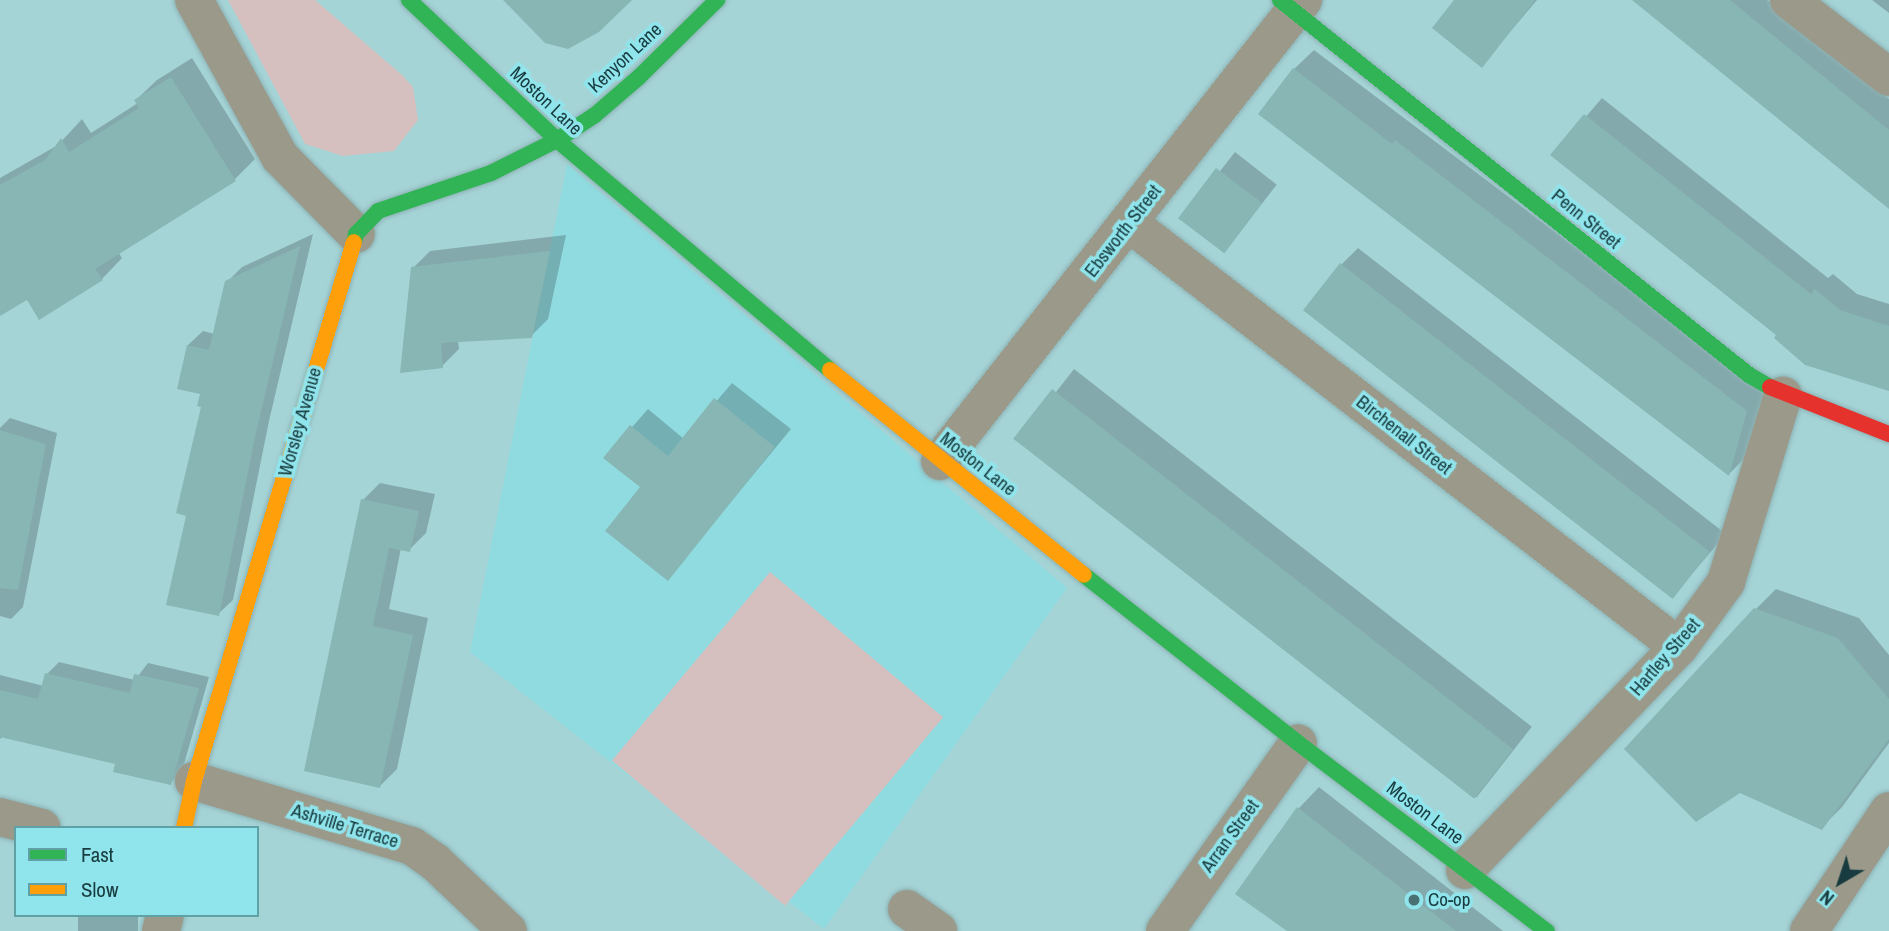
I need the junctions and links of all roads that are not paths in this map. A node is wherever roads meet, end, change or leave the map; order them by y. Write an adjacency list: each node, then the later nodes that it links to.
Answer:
1 (194, 0): 9 (street)
2 (409, 0): 7 (street, Moston Lane)
3 (717, 0): 7 (street, Kenyon Lane)
4 (1789, 0): 6 (street)
5 (1292, 4): 8 (street, Ebsworth Street); 10 (street, Penn Street)
6 (1889, 77)
7 (557, 140): 9 (street); 12 (street, Moston Lane)
8 (1129, 223): 12 (street, Ebsworth Street); 13 (street, Birchenall Street)
9 (356, 233): 15 (street, Worsley Avenue)
10 (1783, 395): 11 (street, Penn Street); 13 (street, Hartley Street)
11 (1889, 434)
12 (940, 461): 14 (street, Moston Lane)
13 (1679, 647): 20 (street, Hartley Street)
14 (1298, 743): 20 (street, Moston Lane); 24 (street, Arran Street)
15 (194, 781): 19 (street, Worsley Avenue); 22 (street, Ashville Terrace)
16 (1889, 811): 26 (street)
17 (0, 817): 18 (street)
18 (34, 826)
19 (184, 826)
20 (1465, 870): 25 (street, Moston Lane)
21 (907, 909): 23 (street)
22 (508, 931)
23 (938, 931)
24 (1165, 931)
25 (1547, 931)
26 (1809, 931)

